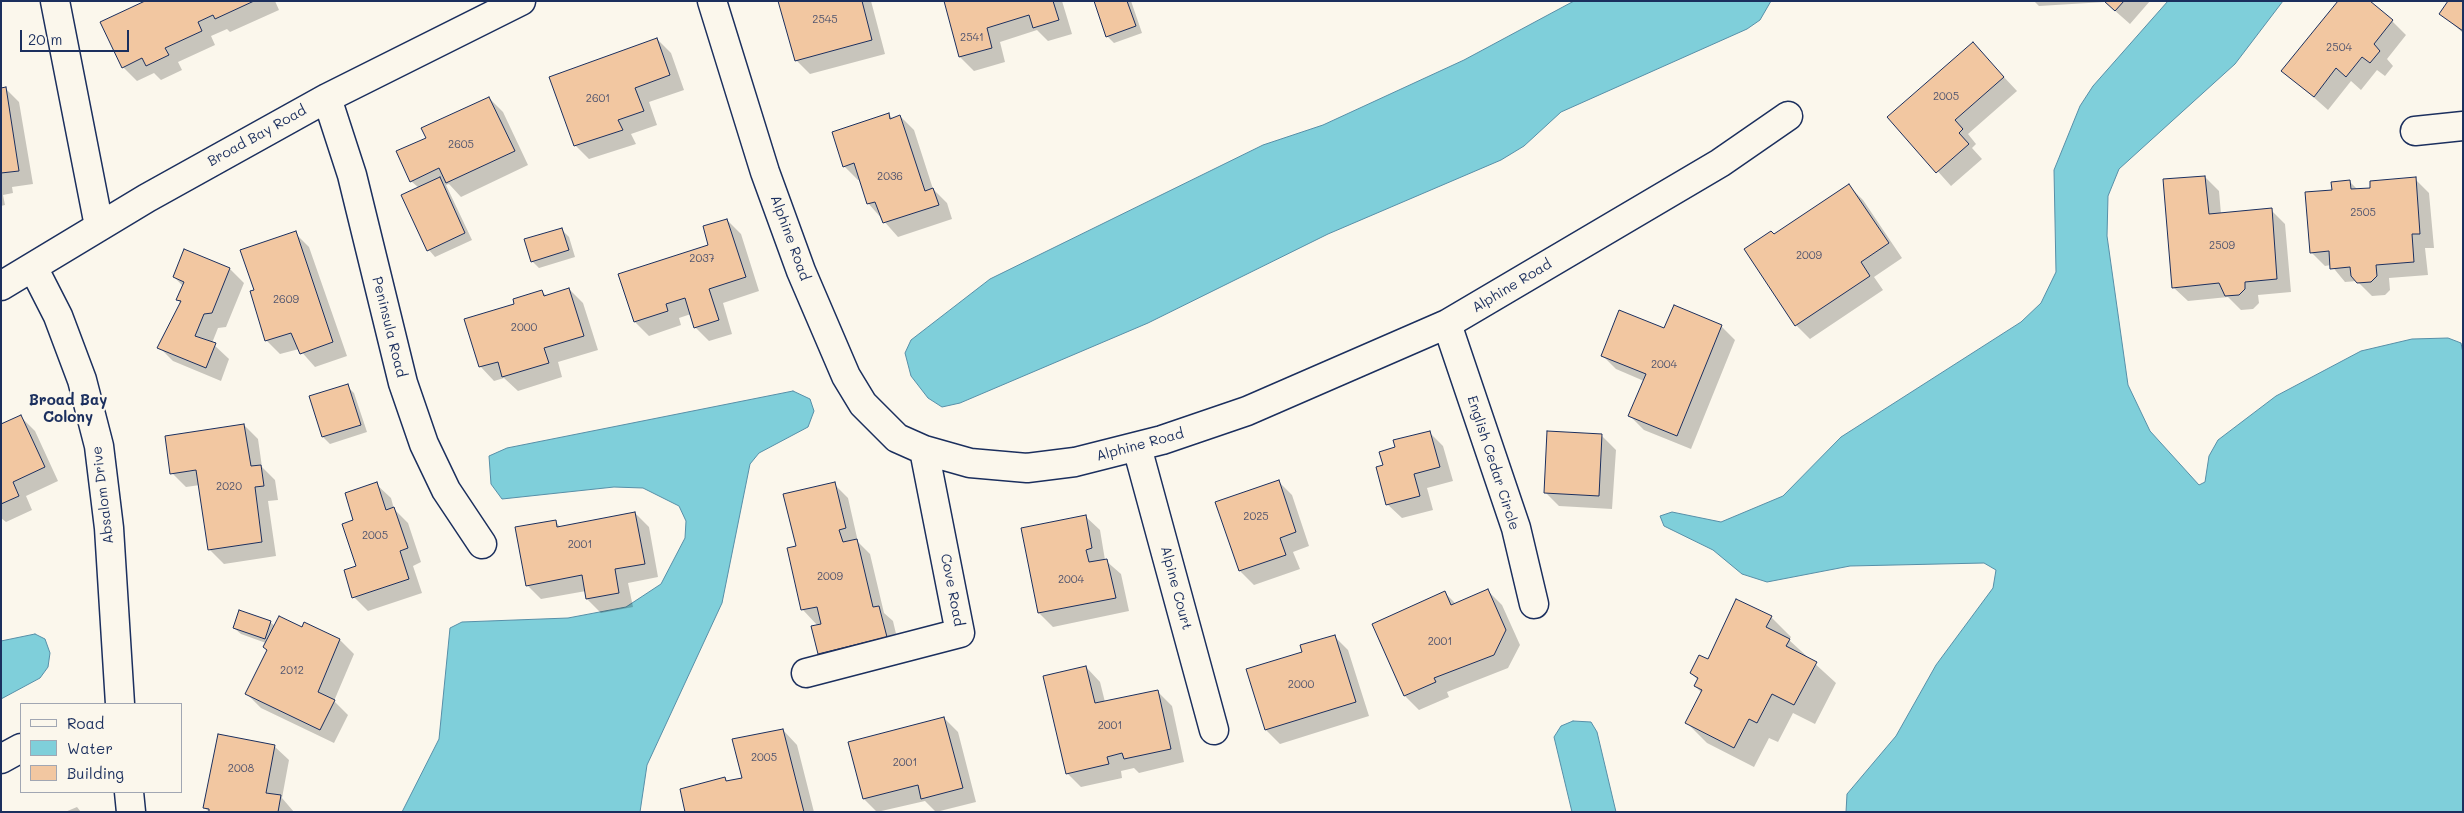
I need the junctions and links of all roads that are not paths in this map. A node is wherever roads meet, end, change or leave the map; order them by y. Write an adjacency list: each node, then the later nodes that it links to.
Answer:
1 (55, 1): 8 (street)
2 (521, 1): 4 (street, Broad Bay Road)
3 (712, 1): 13 (street, Alphine Road)
4 (327, 98): 8 (street, Broad Bay Road); 14 (street, Peninsula Road)
5 (1788, 116): 11 (street, Alphine Road)
6 (2463, 126): 7 (street)
7 (2415, 131)
8 (99, 226): 9 (street, Broad Bay Road)
9 (32, 267): 10 (street, Broad Bay Road); 17 (street, Absalom Drive)
10 (1, 286)
11 (1447, 324): 12 (street, Alphine Road); 15 (street, English Cedar Circle)
12 (1138, 446): 13 (street, Alphine Road); 18 (street, Alpine Court)
13 (924, 450): 16 (street, Cove Road)
14 (482, 544)
15 (1534, 604)
16 (806, 673)
17 (119, 703)
18 (1214, 730)
19 (20, 749): 20 (street)
20 (1, 759)
21 (129, 793): 22 (street)
22 (131, 812)

